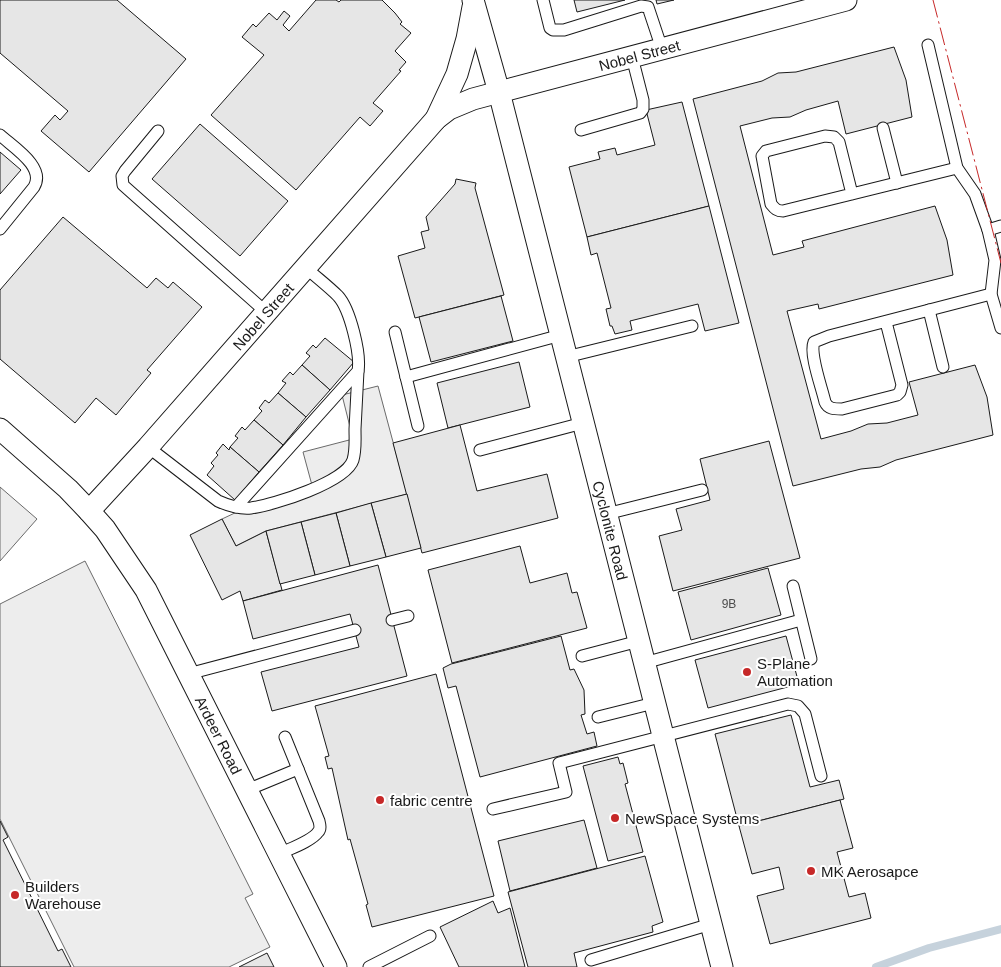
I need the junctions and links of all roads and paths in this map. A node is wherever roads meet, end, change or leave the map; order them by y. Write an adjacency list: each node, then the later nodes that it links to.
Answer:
1 (543, 0): 5 (lane)
2 (846, 0): 5 (street, Nobel Street)
3 (474, 1): 7 (street, Cyclonite Road); 8 (street, Nobel Street)
4 (928, 45): 13 (lane)
5 (662, 49): 6 (street, Nobel Street)
6 (632, 57): 7 (street, Nobel Street); 10 (lane)
7 (499, 92): 8 (street, Nobel Street); 27 (street, Cyclonite Road)
8 (436, 119): 19 (street, Nobel Street)
9 (883, 128): 14 (lane)
10 (581, 130)
11 (158, 131): 22 (lane)
12 (0, 135): 17 (lane)
13 (957, 168): 14 (lane); 18 (lane)
14 (897, 183): 15 (lane)
15 (852, 194): 15 (lane)
16 (1001, 226): 18 (lane)
17 (0, 228)
18 (988, 230): 20 (lane)
19 (305, 267): 22 (street, Nobel Street); 30 (lane)
20 (991, 294): 21 (lane); 25 (lane)
21 (929, 310): 23 (lane); 29 (lane)
22 (266, 312): 35 (street, Nobel Street)
23 (886, 322): 23 (lane)
24 (692, 326): 28 (lane)
25 (1001, 328)
26 (395, 332): 31 (lane)
27 (561, 335): 28 (street, Cyclonite Road); 31 (lane)
28 (566, 357): 32 (street, Cyclonite Road)
29 (943, 367)
30 (358, 372): 38 (lane); 38 (lane)
31 (406, 377): 33 (lane)
32 (583, 423): 36 (lane); 40 (street, Cyclonite Road)
33 (418, 426)
34 (0, 429): 39 (street, Ardeer Road)
35 (148, 447): 38 (lane); 39 (street, Nobel Street)
36 (480, 450)
37 (702, 490): 40 (lane)
38 (236, 508)
39 (89, 511): 50 (street, Ardeer Road)
40 (606, 514): 46 (street, Cyclonite Road)
41 (793, 586): 44 (lane)
42 (408, 616): 43 (lane)
43 (392, 620)
44 (801, 620): 48 (lane); 49 (lane)
45 (355, 630): 50 (lane)
46 (638, 641): 47 (lane); 49 (street, Cyclonite Road)
47 (582, 656)
48 (811, 659)
49 (644, 663): 51 (street, Cyclonite Road)
50 (188, 674): 57 (street, Ardeer Road)
51 (654, 703): 52 (lane); 53 (street, Cyclonite Road)
52 (598, 717)
53 (663, 736): 56 (lane); 58 (lane); 60 (street, Cyclonite Road)
54 (285, 737): 55 (lane)
55 (298, 769): 57 (lane); 59 (lane)
56 (821, 776)
57 (247, 790): 59 (street, Ardeer Road)
58 (493, 809)
59 (280, 854): 64 (street, Ardeer Road)
60 (711, 924): 62 (lane); 66 (street, Cyclonite Road)
61 (430, 936): 63 (lane)
62 (591, 960)
63 (387, 963): 65 (lane)
64 (336, 967)
65 (369, 967)
66 (722, 967)

